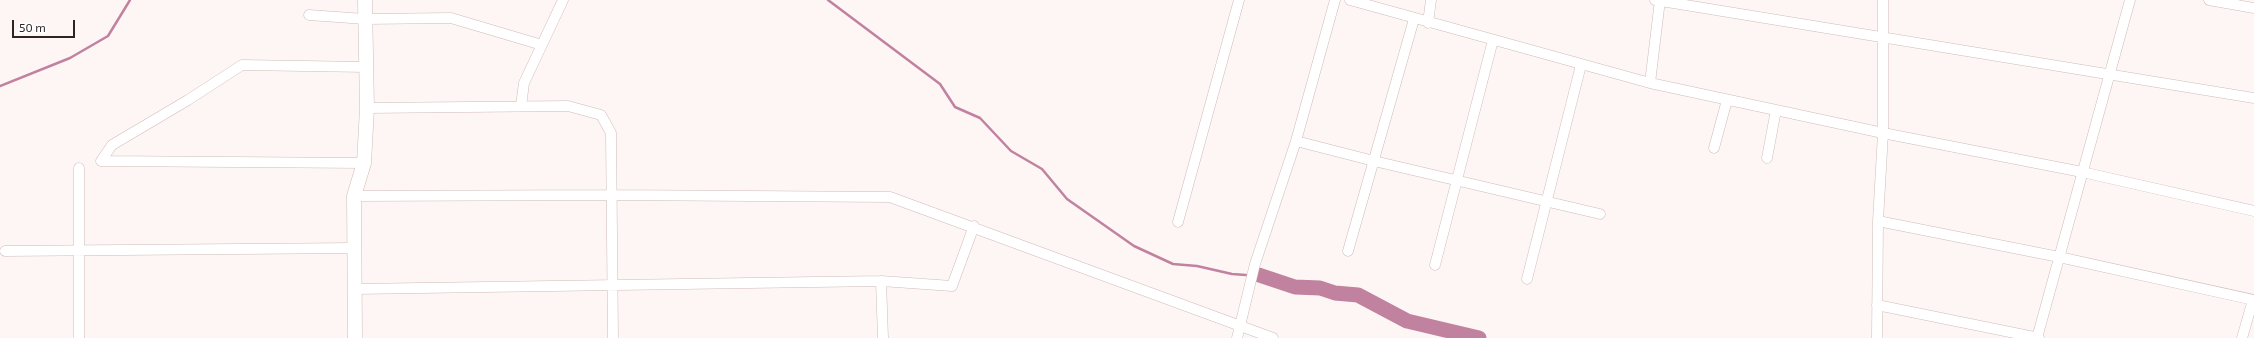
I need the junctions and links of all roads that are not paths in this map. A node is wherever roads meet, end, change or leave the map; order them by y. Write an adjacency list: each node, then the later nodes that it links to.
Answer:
1 (365, 0): 13 (street)
2 (563, 0): 18 (street)
3 (1238, 0): 43 (street)
4 (1335, 0): 29 (street)
5 (1350, 0): 14 (street)
6 (1431, 0): 15 (street)
7 (1658, 0): 16 (street); 22 (street)
8 (1883, 0): 16 (street)
9 (2130, 0): 21 (street)
10 (2209, 0): 11 (street)
11 (2254, 8)
12 (309, 16): 13 (street)
13 (365, 19): 18 (street); 20 (street)
14 (1414, 19): 15 (street); 32 (street)
15 (1428, 23): 17 (street)
16 (1884, 39): 21 (street); 28 (street)
17 (1493, 40): 19 (street); 36 (street)
18 (542, 45): 25 (street)
19 (1581, 65): 22 (street); 39 (street)
20 (366, 67): 26 (street); 33 (street)
21 (2110, 75): 23 (street); 35 (street)
22 (1650, 83): 24 (street)
23 (2254, 98)
24 (1727, 100): 27 (street); 30 (street)
25 (521, 106): 26 (street); 37 (street)
26 (367, 108): 33 (street)
27 (1776, 110): 28 (street); 31 (street)
28 (1883, 133): 35 (street); 42 (street)
29 (1296, 141): 32 (street); 57 (street)
30 (1714, 148)
31 (1767, 158)
32 (1374, 161): 36 (street); 48 (street)
33 (364, 163): 38 (street)
34 (79, 168): 46 (street)
35 (2082, 172): 40 (street); 49 (street)
36 (1457, 181): 39 (street); 50 (street)
37 (611, 195): 38 (street); 44 (street); 53 (street)
38 (354, 196): 45 (street)
39 (1546, 201): 41 (street); 51 (street)
40 (2254, 210)
41 (1600, 214)
42 (1878, 221): 49 (street); 56 (street)
43 (1178, 222)
44 (974, 226): 52 (street); 57 (street)
45 (355, 248): 46 (street); 54 (street)
46 (79, 250): 47 (street); 58 (street)
47 (5, 251)
48 (1348, 251)
49 (2059, 257): 55 (street); 65 (street)
50 (1435, 265)
51 (1527, 279)
52 (881, 281): 53 (street); 61 (street)
53 (613, 285): 54 (street); 60 (street)
54 (355, 289): 59 (street)
55 (2254, 300): 66 (street)
56 (1877, 305): 64 (street); 65 (street)
57 (1241, 327): 62 (street); 63 (street)
58 (79, 338)
59 (356, 338)
60 (613, 338)
61 (883, 338)
62 (1237, 338)
63 (1273, 338)
64 (1877, 338)
65 (2038, 338)
66 (2242, 338)

